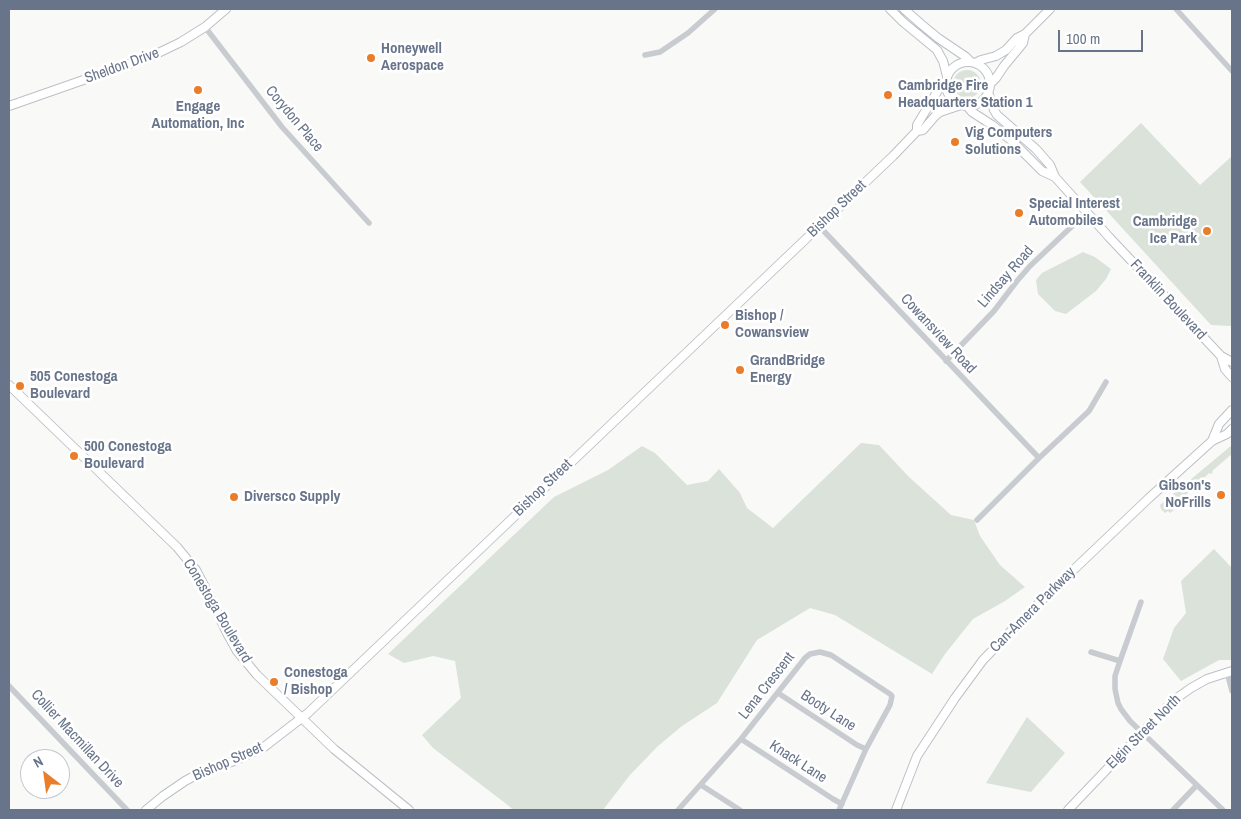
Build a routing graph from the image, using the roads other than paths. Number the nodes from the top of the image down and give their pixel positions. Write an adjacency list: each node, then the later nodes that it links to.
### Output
1 (226, 9): 7 (main road, Sheldon Drive)
2 (715, 9): 9 (street)
3 (890, 9): 12 (main road)
4 (904, 9): 10 (main road)
5 (1050, 9): 8 (main road)
6 (1176, 9): 11 (street)
7 (205, 27): 15 (main road, Sheldon Drive); 19 (street, Corydon Place)
8 (1025, 34): 10 (main road); 13 (main road)
9 (645, 55)
10 (973, 63): 12 (main road); 13 (main road)
11 (1232, 71)
12 (946, 79): 14 (main road); 16 (main road, Bishop Street)
13 (989, 88): 14 (main road); 17 (main road, Franklin Boulevard)
14 (964, 105): 16 (main road, Bishop Street); 17 (main road, Franklin Boulevard)
15 (9, 106)
16 (917, 131): 20 (main road, Bishop Street)
17 (1055, 177): 18 (main road, Franklin Boulevard)
18 (1087, 212): 21 (main road, Franklin Boulevard); 22 (street, Lindsay Road)
19 (369, 223)
20 (819, 226): 22 (street, Cowansview Road); 39 (main road, Bishop Street)
21 (1221, 356): 23 (main road, Franklin Boulevard); 24 (main road, Franklin Boulevard)
22 (946, 361): 30 (street, Cowansview Road)
23 (1232, 362)
24 (1232, 377)
25 (1106, 382): 30 (street)
26 (9, 385): 39 (main road, Conestoga Boulevard)
27 (1232, 410): 29 (main road, Can-Amera Parkway)
28 (1230, 432): 29 (main road, Can-Amera Parkway)
29 (1212, 441): 52 (main road, Can-Amera Parkway)
30 (1039, 458): 31 (street)
31 (977, 520)
32 (1141, 602): 34 (street)
33 (1091, 652): 34 (street)
34 (1120, 662): 40 (street)
35 (1230, 671): 37 (street); 40 (main road, Elgin Street North)
36 (9, 686): 46 (street, Collier Macmillan Drive)
37 (1232, 691)
38 (778, 693): 41 (street, Lena Crescent); 42 (street, Booty Lane); 42 (street, Lena Crescent)
39 (302, 718): 47 (main road, Bishop Street); 48 (main road, Conestoga Boulevard)
40 (1142, 733): 44 (street); 53 (main road, Elgin Street North)
41 (741, 740): 43 (street, Lena Crescent); 45 (street, Knack Lane)
42 (866, 749): 45 (street, Lena Crescent)
43 (701, 785): 49 (street, Lena Crescent); 50 (street)
44 (1197, 785): 54 (street); 55 (street)
45 (842, 804): 51 (street, Lena Crescent)
46 (127, 810)
47 (146, 810)
48 (409, 810)
49 (678, 810)
50 (740, 810)
51 (839, 810)
52 (896, 810)
53 (1068, 810)
54 (1173, 810)
55 (1223, 810)

